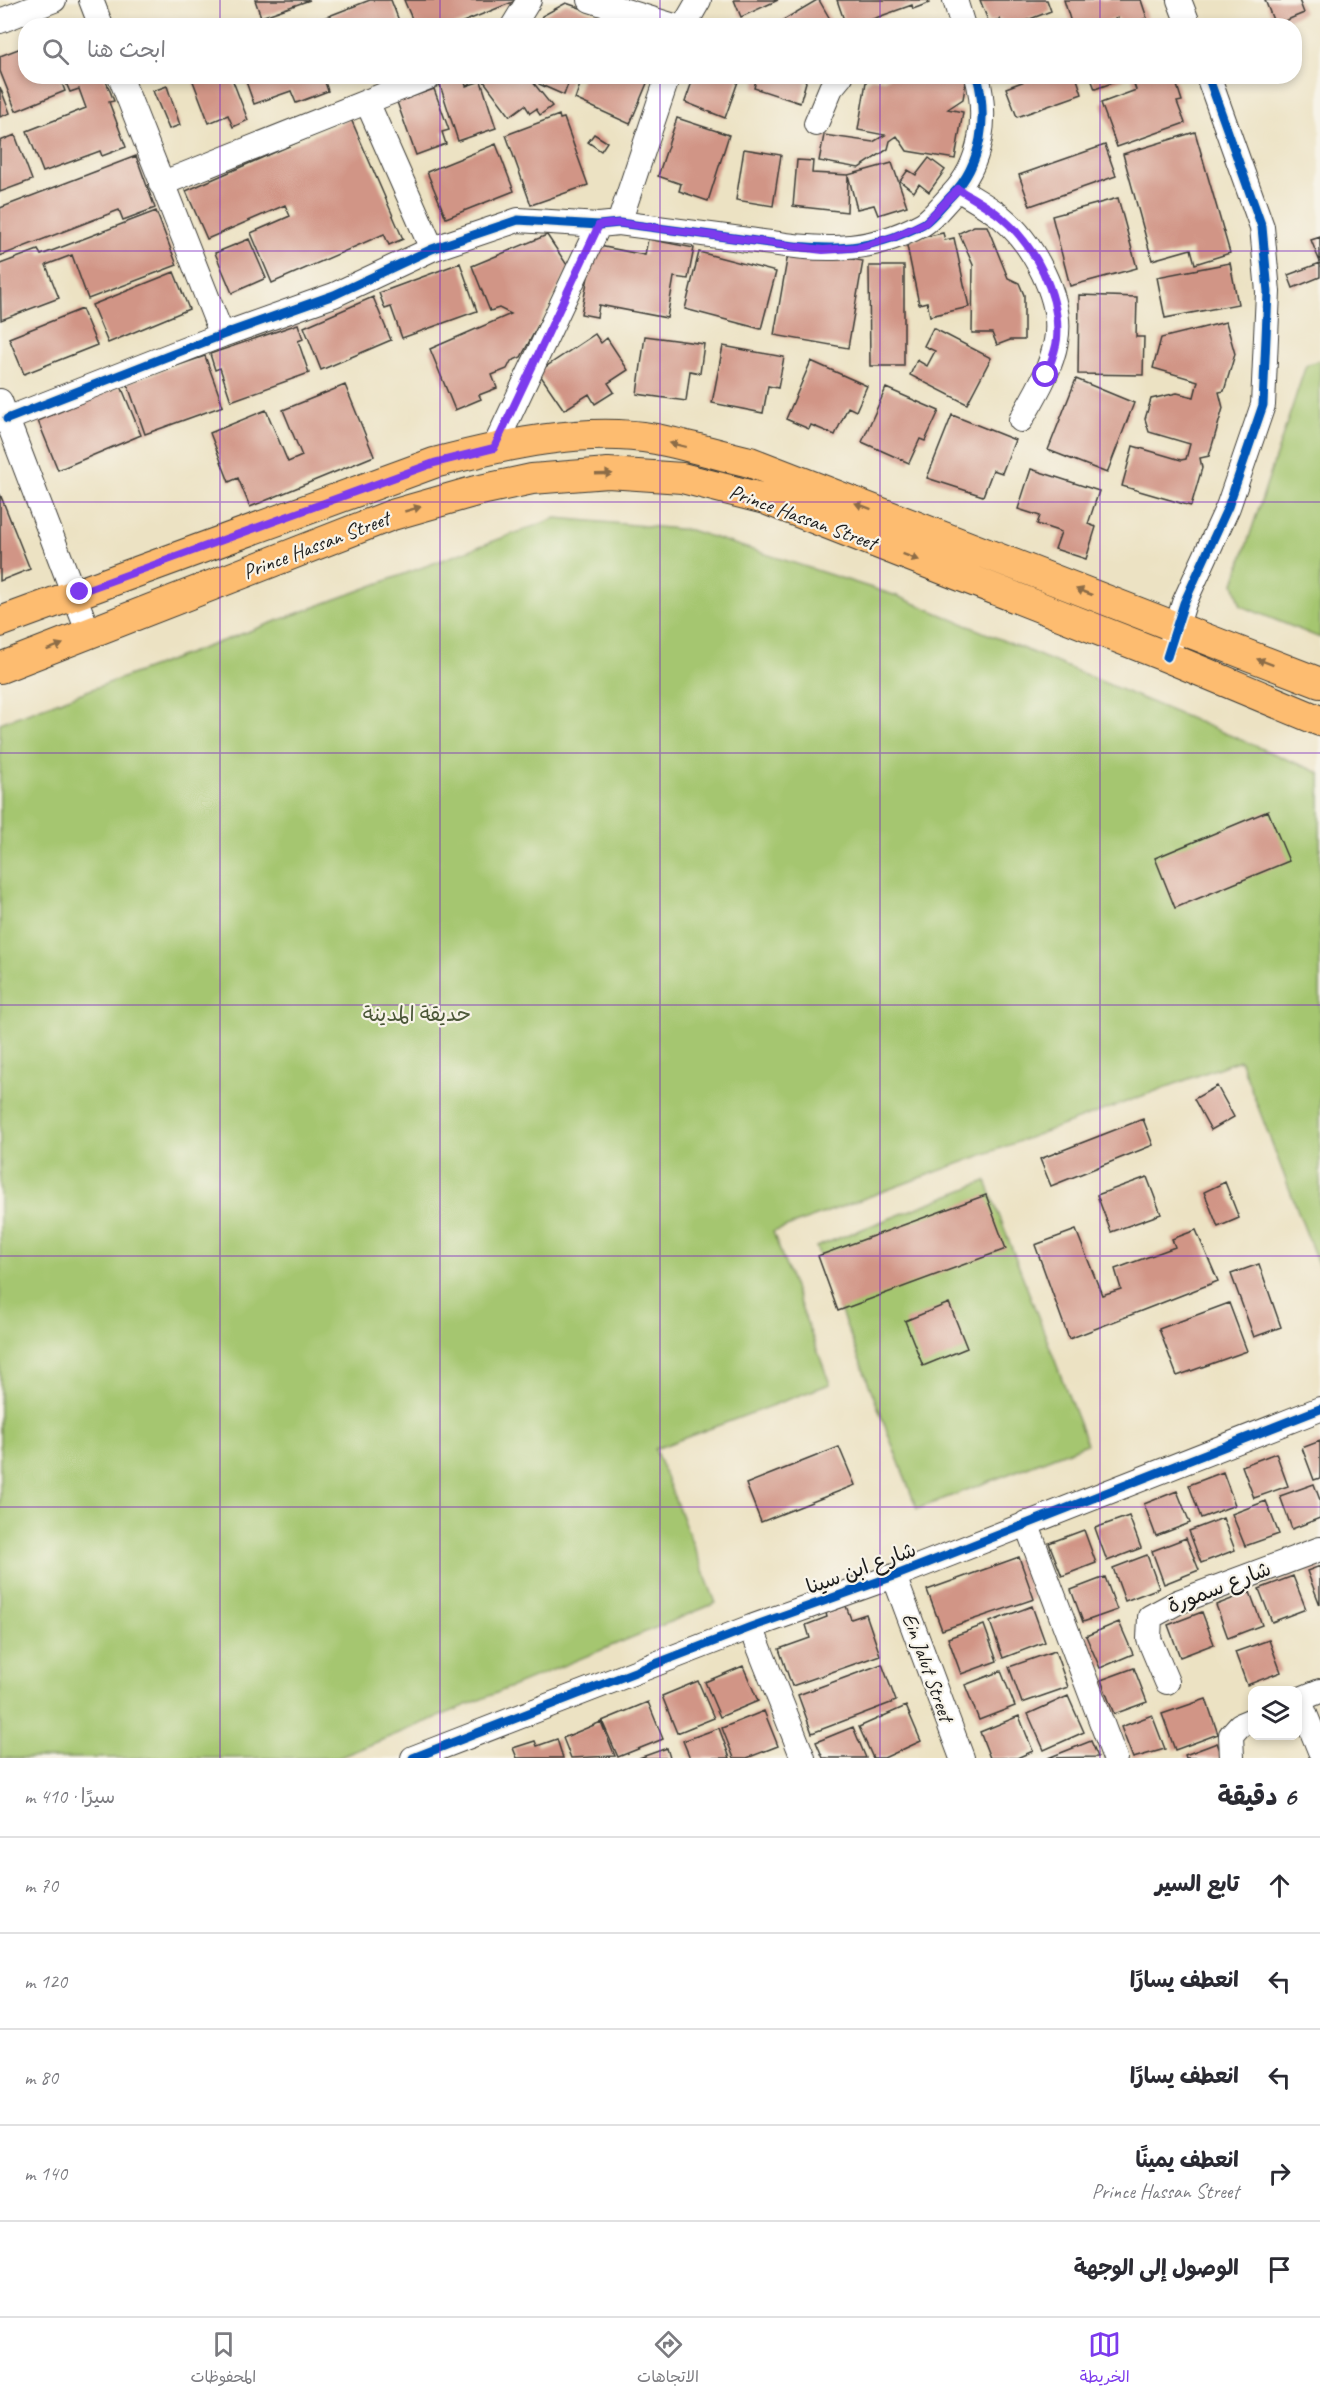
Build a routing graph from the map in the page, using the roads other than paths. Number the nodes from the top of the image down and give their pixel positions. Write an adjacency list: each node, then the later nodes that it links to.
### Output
1 (54, 0): 12 (street)
2 (91, 0): 7 (street)
3 (529, 0): 8 (street)
4 (590, 0): 9 (street)
5 (699, 0): 10 (street)
6 (1179, 0): 11 (street)
7 (98, 18)
8 (518, 18)
9 (649, 18)
10 (689, 18)
11 (1186, 18)
12 (0, 21)
13 (123, 84): 21 (street)
14 (413, 84): 19 (street)
15 (665, 84): 23 (street)
16 (834, 84): 20 (street)
17 (979, 84): 22 (street)
18 (1211, 84): 31 (street)
19 (368, 104): 21 (street); 24 (street)
20 (816, 124)
21 (161, 184): 25 (street)
22 (958, 189): 23 (street); 27 (street)
23 (609, 224): 24 (street); 28 (street)
24 (432, 249): 25 (street)
25 (222, 335): 26 (street)
26 (3, 410): 29 (street)
27 (1021, 420)
28 (494, 448): 29 (main road, Prince Hassan Street); 31 (main road, Prince Hassan Street, one-way to 28)
29 (75, 594): 30 (main road, Prince Hassan Street); 32 (street)
30 (0, 622)
31 (1175, 627): 33 (street); 35 (main road, Prince Hassan Street, one-way to 31)
32 (89, 634): 33 (main road, Prince Hassan Street, one-way to 33); 34 (main road, Prince Hassan Street, one-way to 32)
33 (1167, 657): 36 (main road, Prince Hassan Street)
34 (0, 668)
35 (1320, 683)
36 (1320, 721)
37 (1320, 1409): 38 (street, شارع ابن سينا)
38 (1026, 1523): 40 (street, شارع ابن سينا); 50 (street)
39 (1320, 1549): 42 (street, شارع سمورة)
40 (894, 1576): 41 (street, شارع ابن سينا); 49 (street, Ein Jalut Street)
41 (751, 1627): 47 (street, شارع ابن سينا); 48 (street)
42 (1167, 1682)
43 (1306, 1697): 46 (street)
44 (1248, 1722): 45 (street)
45 (1232, 1746)
46 (1320, 1751)
47 (413, 1758)
48 (803, 1758)
49 (962, 1758)
50 (1115, 1758)

